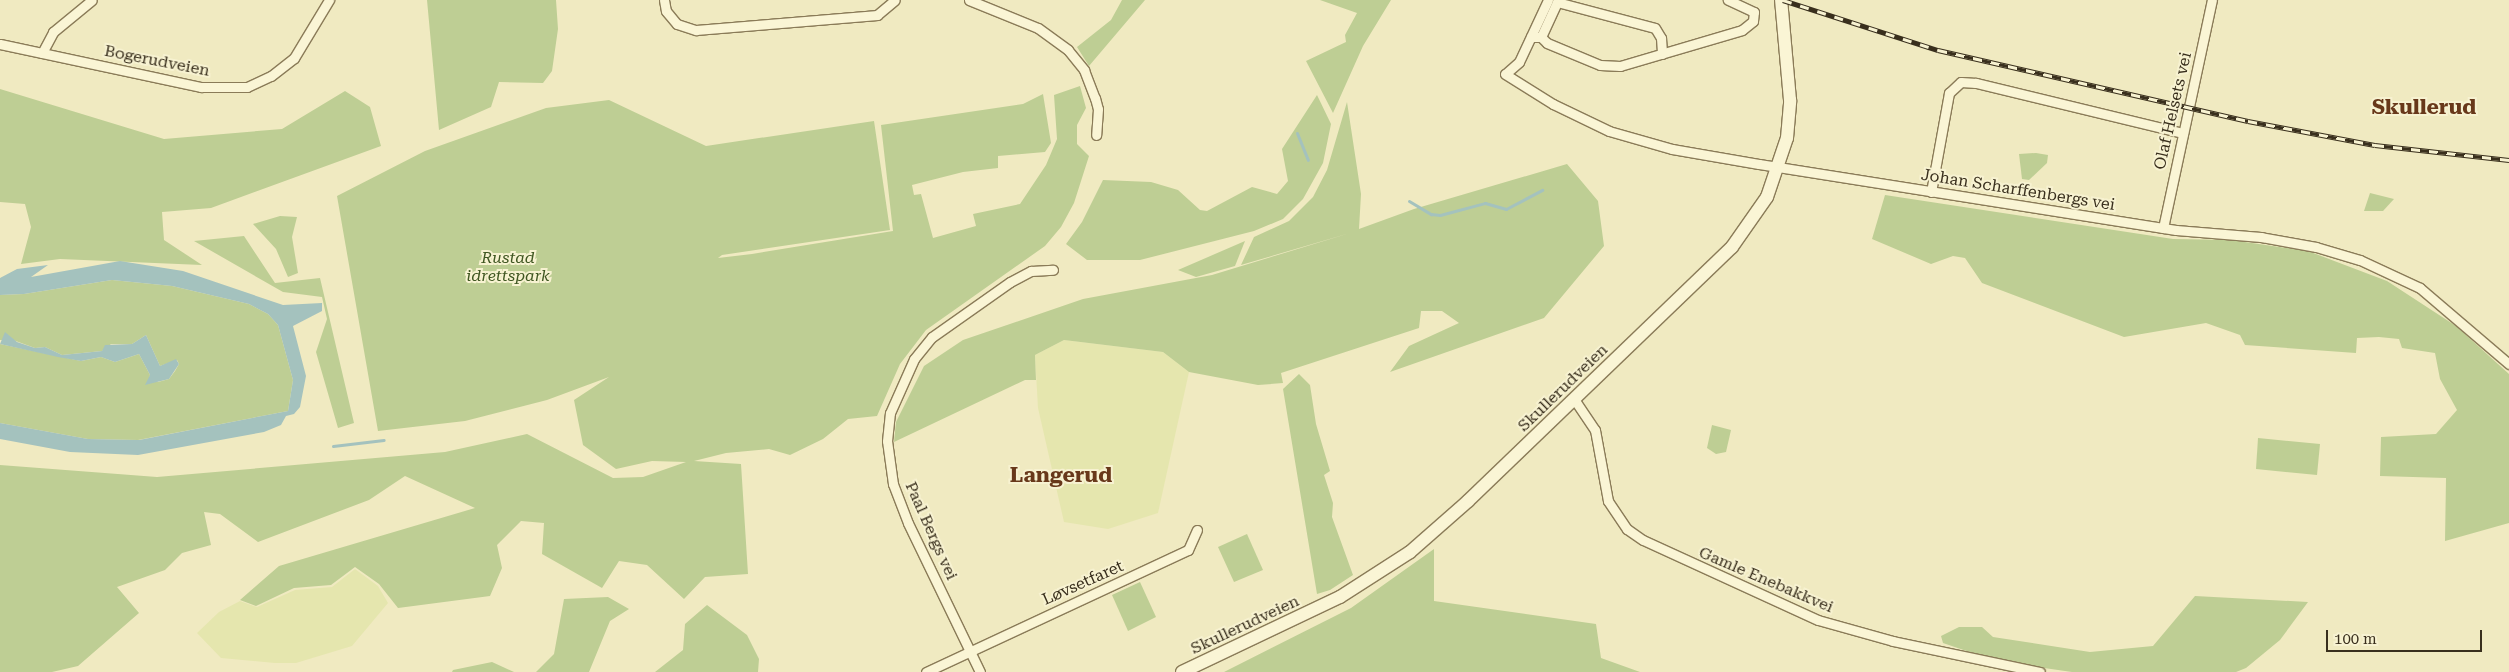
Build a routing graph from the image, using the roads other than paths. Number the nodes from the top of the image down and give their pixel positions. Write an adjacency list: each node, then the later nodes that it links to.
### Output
1 (92, 0): 13 (street)
2 (329, 0): 13 (street, Bogerudveien)
3 (664, 0): 4 (street)
4 (895, 0)
5 (969, 0): 16 (street)
6 (1728, 0): 14 (street)
7 (2212, 0): 15 (street, Olaf Helsets vei)
8 (1554, 1): 10 (street); 11 (street); 14 (street)
9 (1781, 2): 17 (main road, Skullerudveien)
10 (1531, 37): 11 (street); 17 (street, Johan Scharffenbergs vei)
11 (1541, 37): 14 (street)
12 (0, 44): 13 (street, Bogerudveien)
13 (42, 53)
14 (1662, 54)
15 (2183, 133): 18 (street); 19 (street, Olaf Helsets vei)
16 (1096, 135)
17 (1780, 167): 18 (street, Johan Scharffenbergs vei); 22 (main road, Skullerudveien)
18 (1931, 192): 19 (street, Johan Scharffenbergs vei)
19 (2163, 228): 21 (street, Johan Scharffenbergs vei)
20 (1053, 270): 24 (street, Paal Bergs vei)
21 (2509, 364)
22 (1574, 399): 27 (main road, Skullerudveien); 28 (street, Gamle Enebakkvei)
23 (1197, 530): 24 (street, Løvsetfaret)
24 (969, 652): 25 (street, Løvsetfaret); 26 (street, Paal Bergs vei)
25 (926, 672)
26 (980, 672)
27 (1182, 672)
28 (2040, 672)

